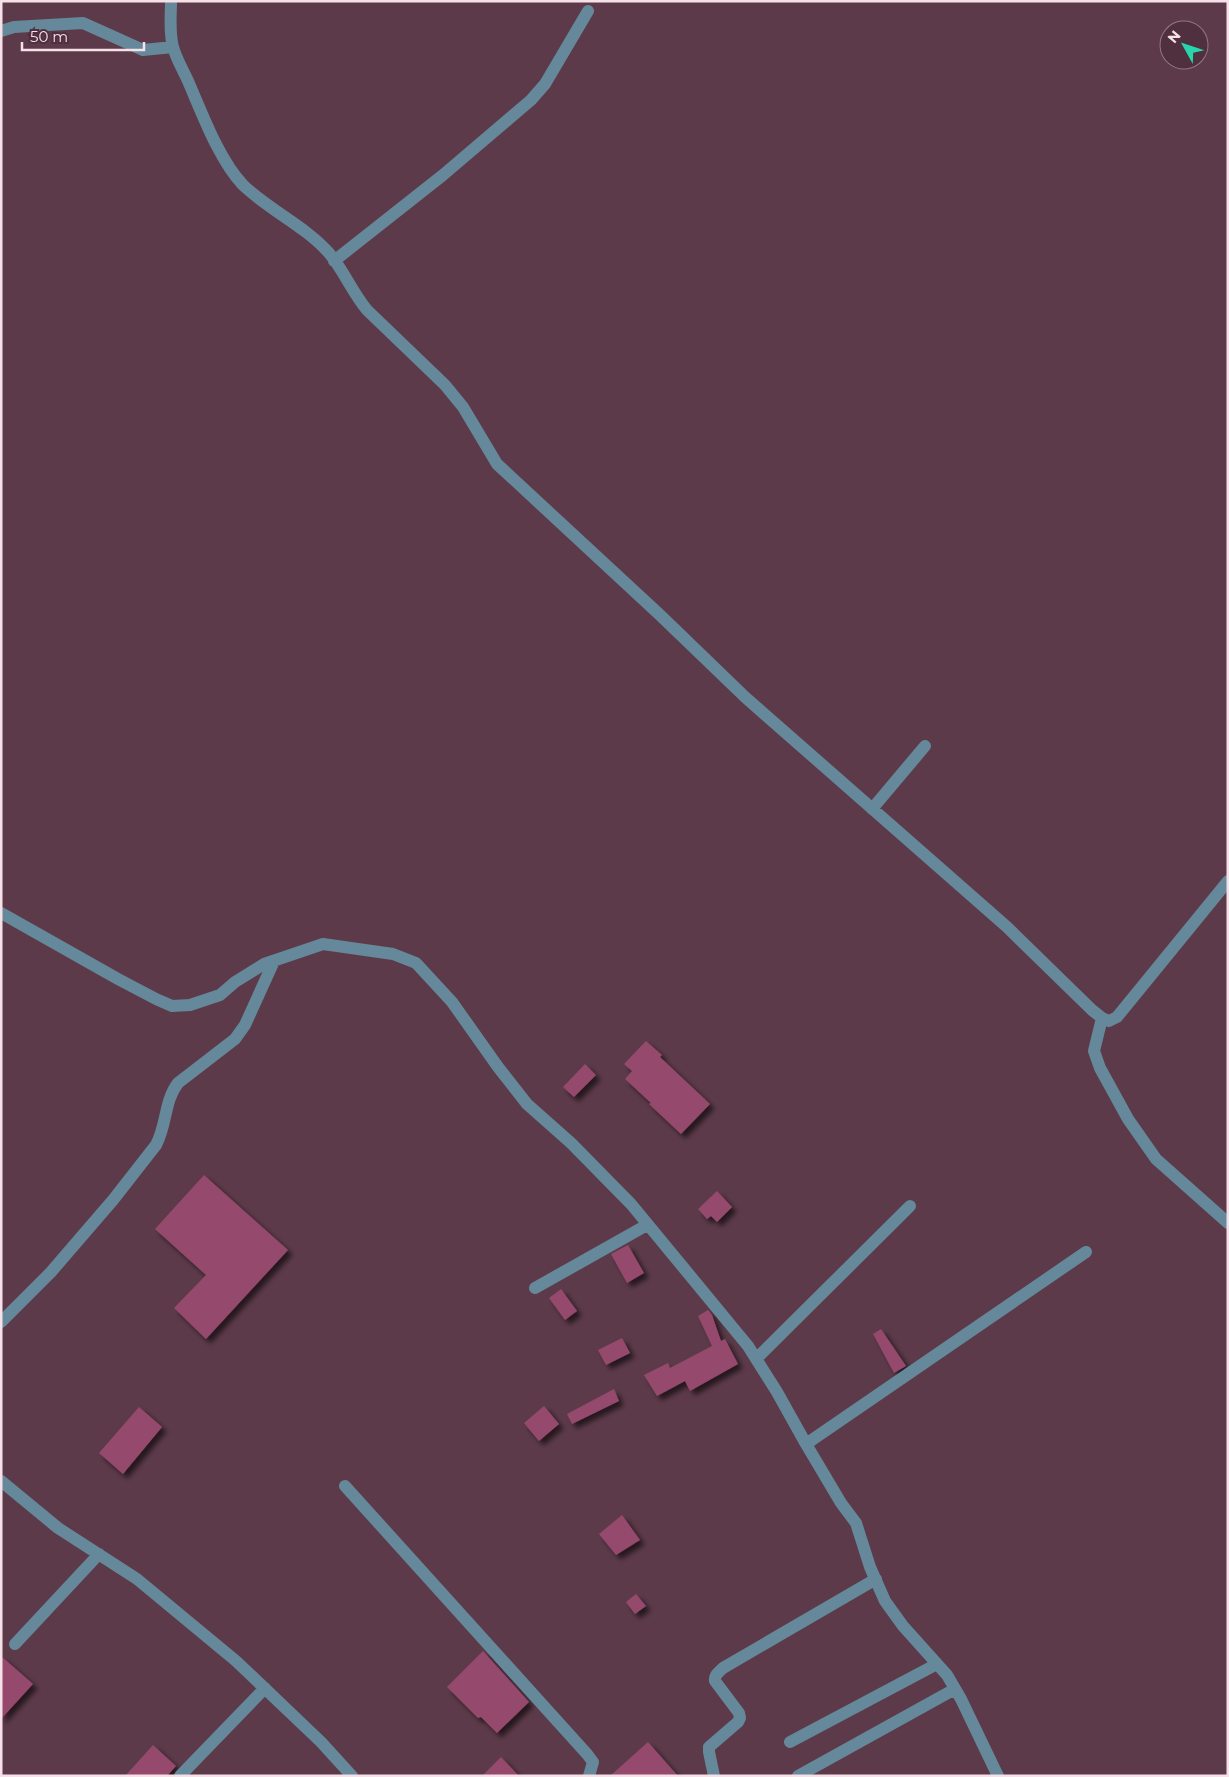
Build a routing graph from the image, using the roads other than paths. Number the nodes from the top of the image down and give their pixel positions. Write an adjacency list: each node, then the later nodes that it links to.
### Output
1 (171, 1): 4 (street)
2 (588, 12): 5 (street)
3 (1, 31): 4 (street)
4 (173, 47): 5 (street)
5 (334, 260): 7 (street)
6 (925, 746): 7 (street)
7 (872, 809): 11 (street)
8 (1228, 881): 11 (street)
9 (1, 912): 10 (street)
10 (274, 961): 14 (street); 17 (street)
11 (1102, 1018): 13 (street)
12 (910, 1206): 18 (street)
13 (1228, 1223)
14 (647, 1225): 16 (street); 18 (street)
15 (1086, 1252): 19 (street)
16 (535, 1288)
17 (1, 1322)
18 (756, 1359): 19 (street)
19 (806, 1444): 23 (street)
20 (1, 1481): 22 (street)
21 (345, 1486): 31 (street)
22 (99, 1554): 24 (street); 26 (street)
23 (876, 1579): 25 (street); 32 (street)
24 (15, 1644)
25 (937, 1664): 27 (street); 28 (street)
26 (265, 1688): 29 (street); 30 (street)
27 (955, 1689): 33 (street); 34 (street)
28 (790, 1742)
29 (180, 1776)
30 (352, 1776)
31 (589, 1776)
32 (714, 1776)
33 (798, 1776)
34 (998, 1776)

